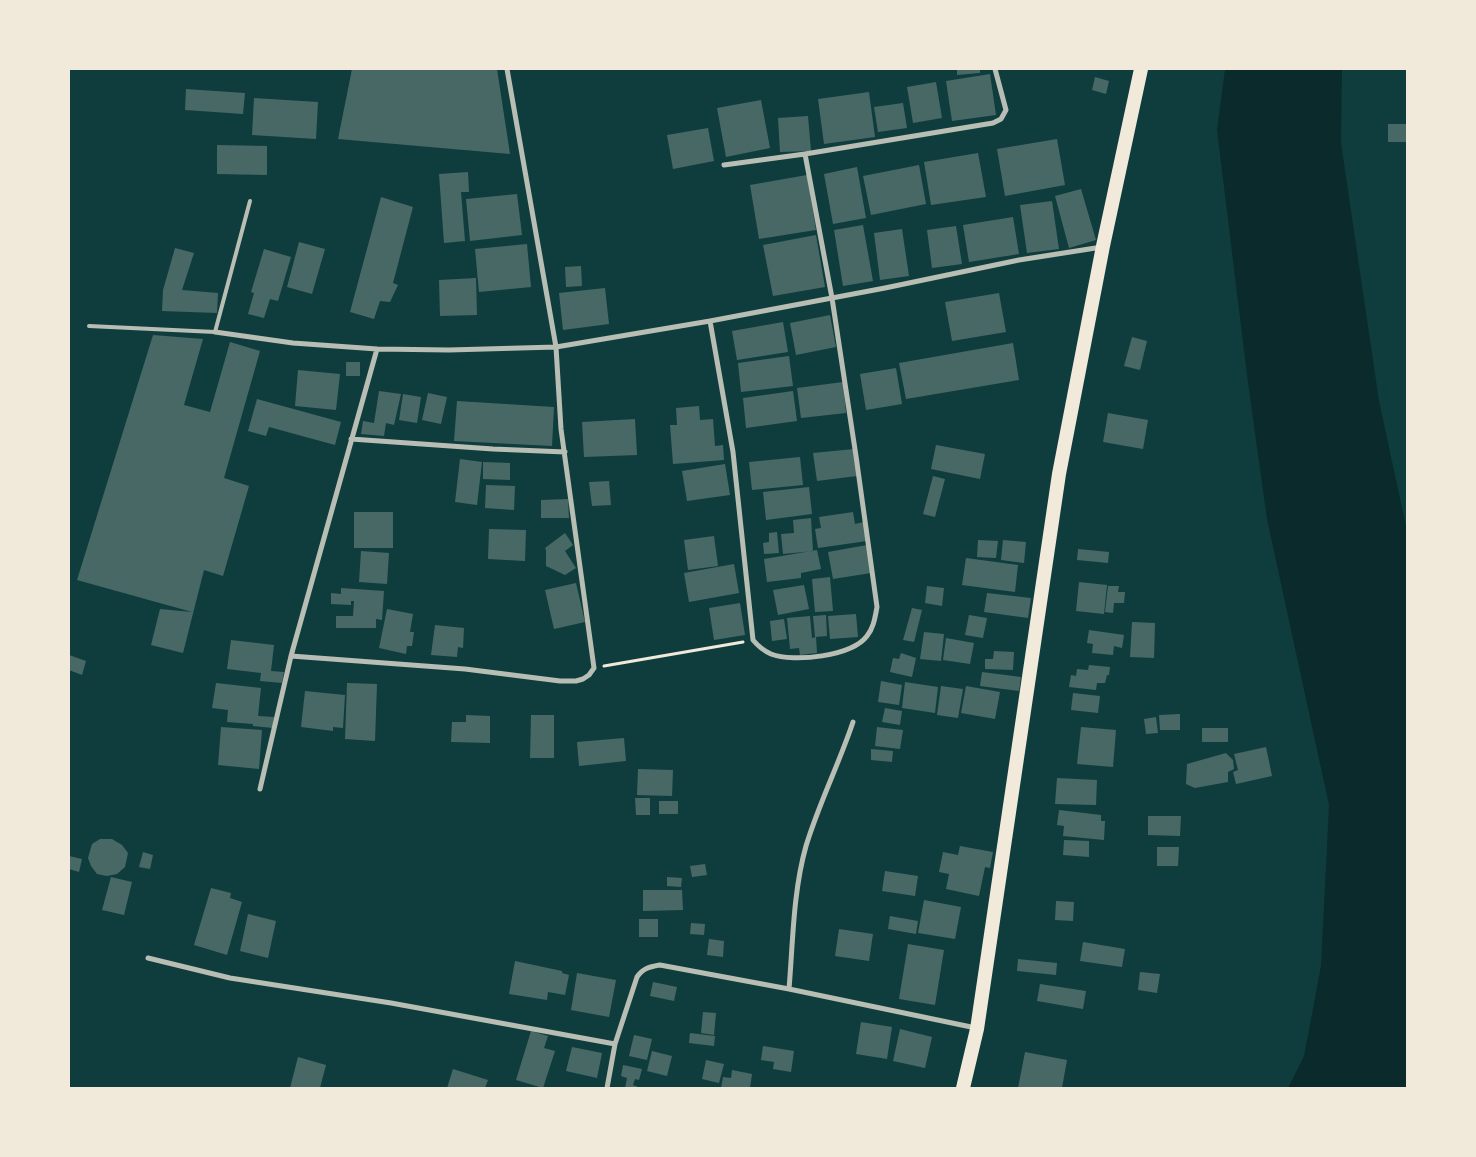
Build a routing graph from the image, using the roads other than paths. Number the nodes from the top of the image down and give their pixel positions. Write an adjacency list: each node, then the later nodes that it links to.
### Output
1 (507, 69): 12 (street)
2 (995, 69): 4 (street)
3 (1141, 69): 7 (highway)
4 (805, 154): 5 (street); 8 (street)
5 (724, 165)
6 (250, 200): 11 (lane)
7 (1103, 246): 8 (street); 21 (highway)
8 (832, 298): 9 (street); 9 (street)
9 (710, 321): 12 (street)
10 (89, 326): 11 (lane)
11 (215, 332): 13 (street)
12 (556, 347): 13 (street); 15 (street)
13 (377, 350): 14 (street)
14 (352, 439): 15 (street); 16 (street)
15 (565, 452): 16 (street)
16 (291, 656): 18 (street)
17 (853, 722): 20 (street)
18 (260, 789)
19 (148, 958): 22 (street)
20 (790, 989): 21 (street); 22 (street)
21 (977, 1029): 24 (highway)
22 (615, 1044): 23 (street)
23 (607, 1088)
24 (964, 1088)

